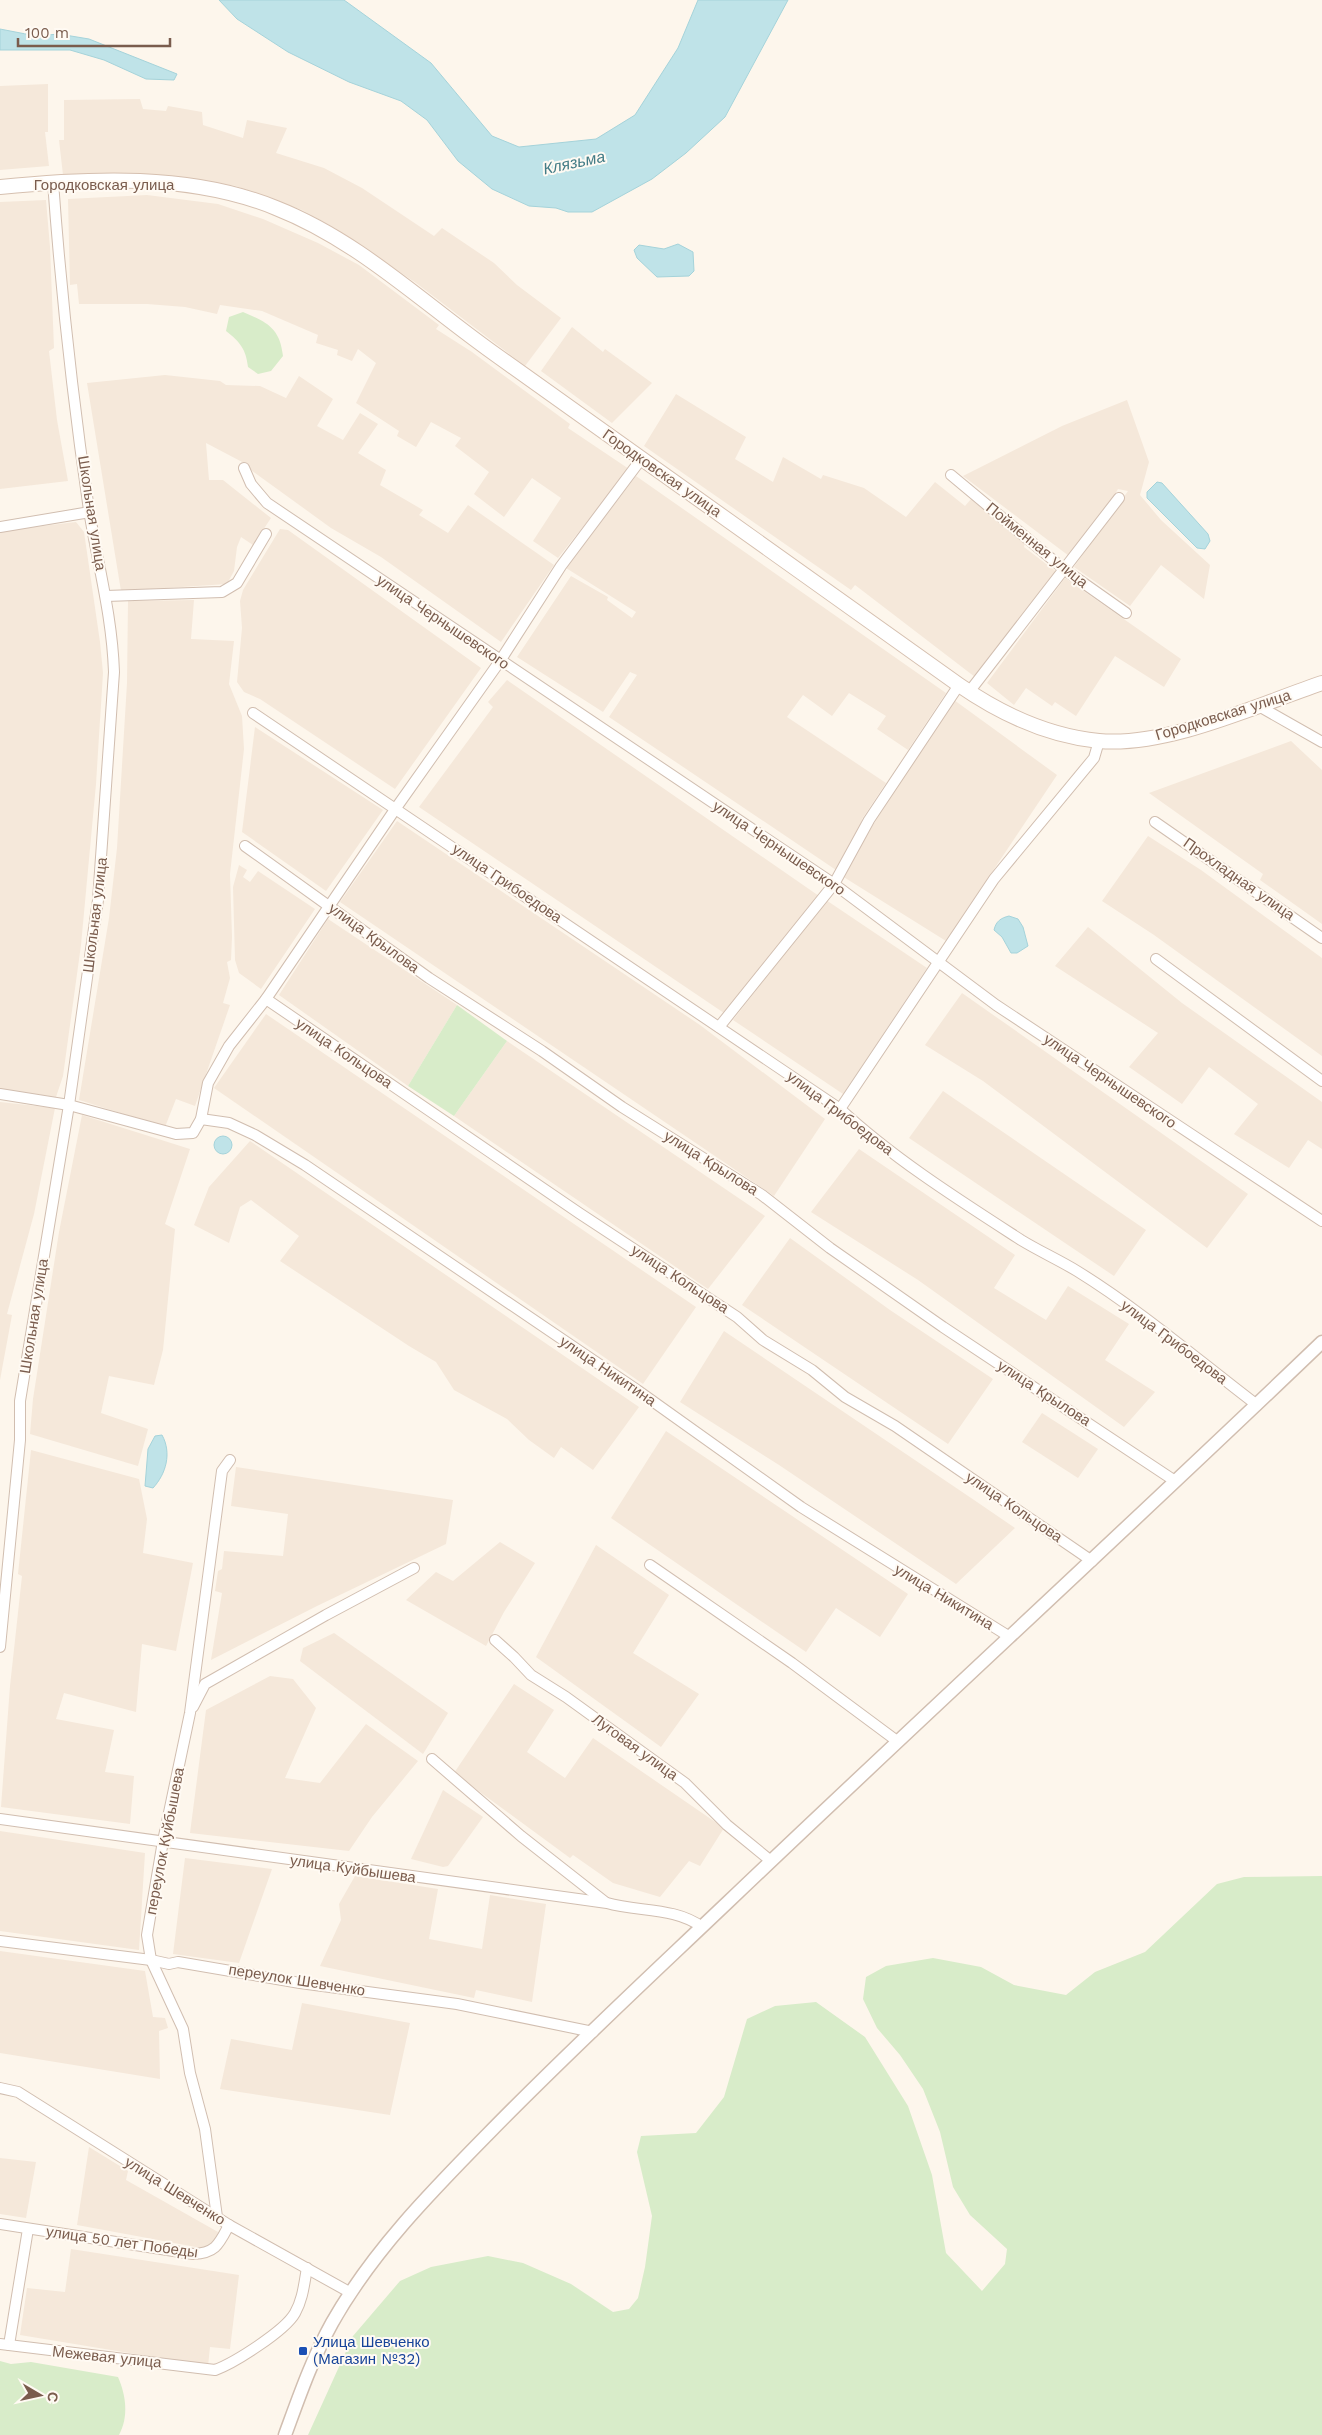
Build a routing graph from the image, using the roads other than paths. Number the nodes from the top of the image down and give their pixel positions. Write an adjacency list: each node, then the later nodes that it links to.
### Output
1 (53, 182): 2 (main road, Городковская улица); 3 (main road, Городковская улица); 7 (street, Школьная улица)
2 (0, 187)
3 (642, 458): 13 (street); 15 (main road, Городковская улица)
4 (244, 468): 13 (street, улица Чернышевского)
5 (951, 475): 10 (street, Пойменная улица)
6 (1119, 498): 10 (street)
7 (90, 512): 8 (street); 11 (street, Школьная улица)
8 (0, 527)
9 (266, 534): 11 (street)
10 (1065, 570): 12 (street, Пойменная улица); 15 (street)
11 (106, 596): 32 (street, Школьная улица)
12 (1126, 612)
13 (500, 661): 20 (street); 23 (street, улица Чернышевского)
14 (1322, 683): 16 (main road, Городковская улица)
15 (964, 689): 18 (main road, Городковская улица); 23 (street)
16 (1257, 705): 18 (main road, Городковская улица); 19 (street)
17 (253, 713): 20 (street, улица Грибоедова)
18 (1099, 741): 27 (street)
19 (1322, 742)
20 (396, 808): 24 (street); 29 (street, улица Грибоедова)
21 (1155, 822): 25 (street, Прохладная улица)
22 (245, 846): 24 (street, улица Крылова)
23 (834, 884): 27 (street, улица Чернышевского); 29 (street)
24 (330, 905): 28 (street); 39 (street, улица Крылова)
25 (1322, 938)
26 (1156, 959): 30 (street)
27 (940, 964): 33 (street); 35 (street, улица Чернышевского)
28 (266, 999): 34 (street); 40 (street, улица Кольцова)
29 (719, 1027): 33 (street, улица Грибоедова)
30 (1322, 1081)
31 (0, 1094): 32 (street)
32 (69, 1105): 34 (street); 45 (street, Школьная улица)
33 (840, 1109): 37 (street, улица Грибоедова)
34 (201, 1119): 43 (street, улица Никитина)
35 (1322, 1222)
36 (1322, 1342): 37 (street)
37 (1256, 1405): 39 (street)
38 (230, 1460): 46 (street, переулок Куйбышева)
39 (1176, 1481): 40 (street)
40 (1092, 1561): 43 (street)
41 (650, 1565): 47 (street)
42 (414, 1568): 46 (street)
43 (1010, 1637): 47 (street)
44 (495, 1640): 51 (street, Луговая улица)
45 (0, 1647)
46 (190, 1713): 50 (street, переулок Куйбышева)
47 (897, 1741): 51 (street)
48 (432, 1759): 52 (street)
49 (0, 1819): 50 (street, улица Куйбышева)
50 (163, 1841): 52 (street, улица Куйбышева); 55 (street, переулок Куйбышева)
51 (771, 1861): 53 (street)
52 (606, 1904): 53 (street, улица Куйбышева)
53 (702, 1927): 56 (street)
54 (0, 1941): 55 (street, переулок Шевченко)
55 (151, 1960): 56 (street, переулок Шевченко); 58 (street, переулок Куйбышева)
56 (593, 2032): 63 (street)
57 (0, 2088): 58 (street, улица Шевченко)
58 (216, 2217): 60 (street, улица Шевченко)
59 (0, 2224): 61 (street, улица 50 лет Победы)
60 (229, 2225): 61 (street, улица 50 лет Победы); 62 (street, улица Шевченко)
61 (28, 2229): 64 (street)
62 (307, 2268): 63 (street, улица Шевченко); 64 (street, Межевая улица)
63 (351, 2293): 65 (street)
64 (5, 2344)
65 (285, 2435)

